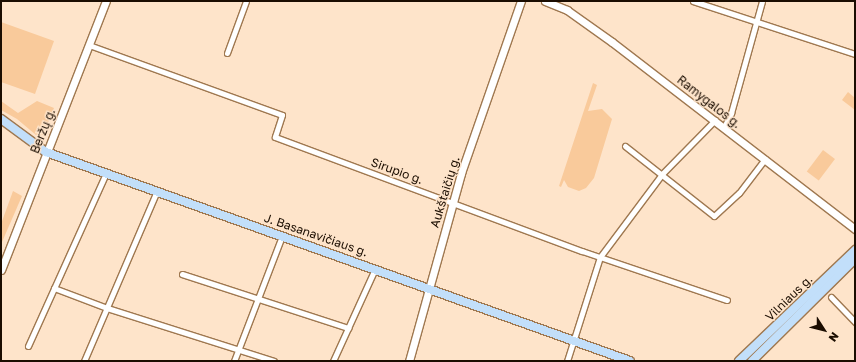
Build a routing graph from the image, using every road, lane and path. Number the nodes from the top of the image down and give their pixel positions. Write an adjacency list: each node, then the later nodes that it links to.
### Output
1 (106, 1): 8 (main road, Beržų g.)
2 (246, 1): 9 (street)
3 (521, 1): 20 (main road, Aukštaičių g.)
4 (545, 1): 12 (main road, Ramygalos g.)
5 (693, 1): 7 (street)
6 (762, 1): 7 (street)
7 (756, 22): 10 (street); 13 (street)
8 (89, 45): 15 (main road, Beržų g.); 20 (street, Sirupio g.)
9 (227, 53)
10 (855, 54)
11 (1, 119): 15 (highway, J. Basanavičiaus g.)
12 (715, 120): 13 (main road, Ramygalos g.); 18 (street)
13 (724, 127): 16 (main road, Ramygalos g.)
14 (625, 146): 18 (street)
15 (46, 152): 17 (highway, J. Basanavičiaus g.); 27 (main road, Beržų g.)
16 (765, 159): 18 (street); 21 (main road, Ramygalos g.)
17 (106, 173): 19 (highway, J. Basanavičiaus g.); 30 (street)
18 (662, 174): 24 (street)
19 (156, 191): 22 (highway, J. Basanavičiaus g.); 34 (street)
20 (452, 202): 24 (street, Sirupio g.); 29 (main road, Aukštaičių g.)
21 (855, 229)
22 (282, 236): 26 (highway, J. Basanavičiaus g.); 32 (street)
23 (855, 250): 47 (highway, Vilniaus g.)
24 (600, 257): 33 (street, Sirupio g.); 37 (street)
25 (855, 259): 48 (highway, Vilniaus g.)
26 (375, 269): 29 (highway, J. Basanavičiaus g.); 36 (street)
27 (1, 270)
28 (182, 274): 32 (street)
29 (428, 287): 37 (highway, J. Basanavičiaus g.); 44 (main road, Aukštaičių g.)
30 (54, 288): 34 (street); 38 (street)
31 (831, 297): 35 (street)
32 (258, 299): 36 (street); 39 (street)
33 (727, 300)
34 (107, 308): 39 (street); 40 (street)
35 (855, 322)
36 (348, 328): 43 (street)
37 (574, 340): 45 (street); 46 (highway, J. Basanavičiaus g.)
38 (28, 346)
39 (239, 349): 41 (street); 42 (street)
40 (84, 361)
41 (234, 361)
42 (274, 361)
43 (334, 361)
44 (409, 361)
45 (567, 361)
46 (630, 361)
47 (739, 361)
48 (752, 361)

